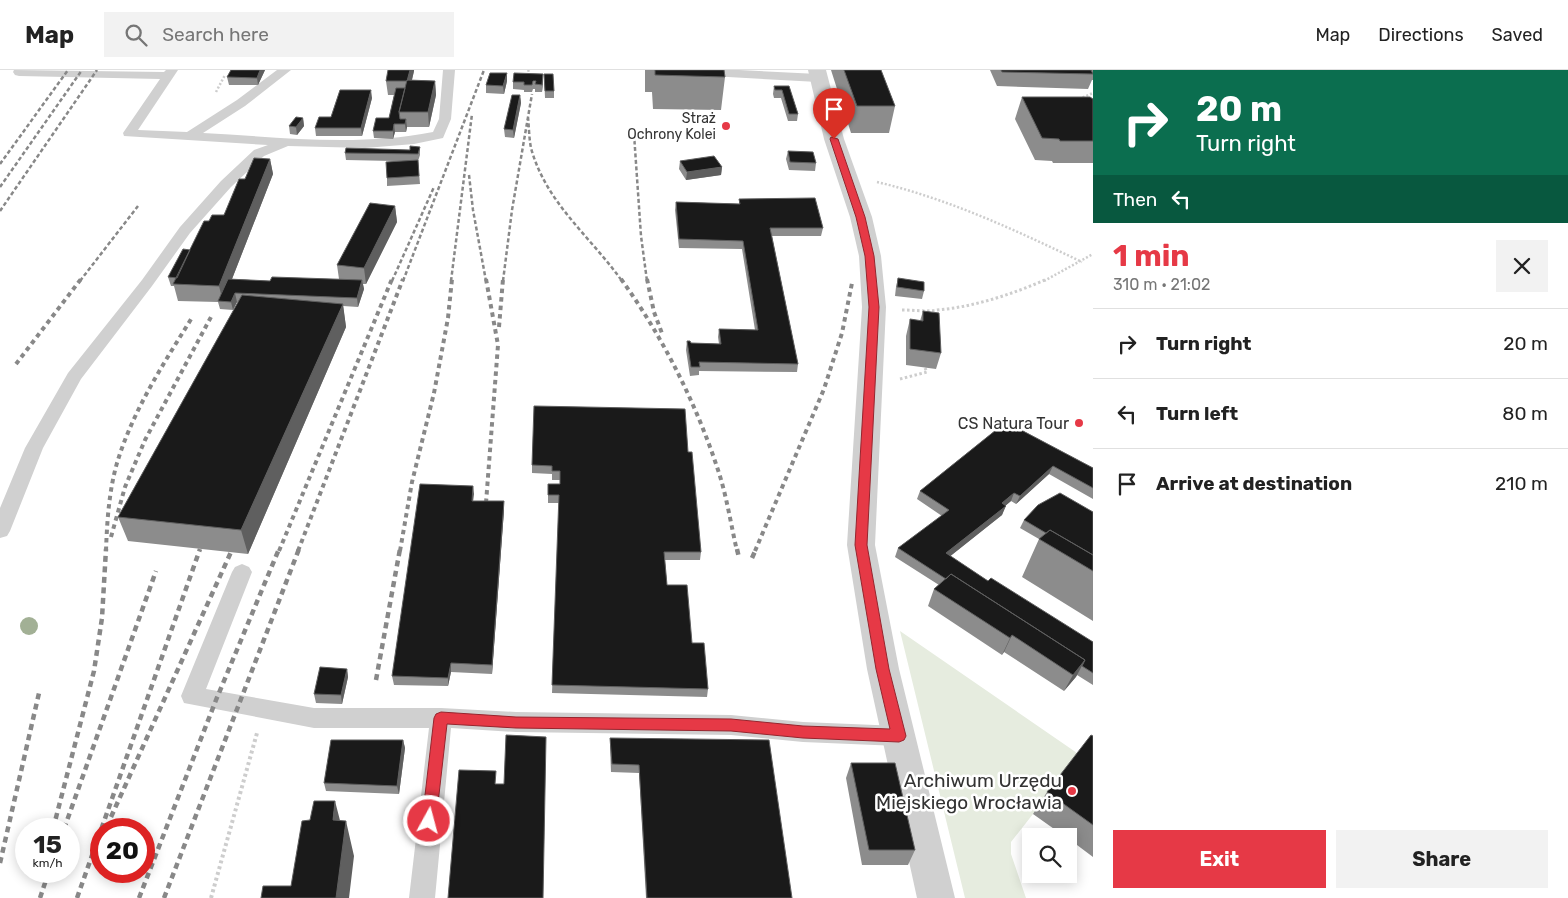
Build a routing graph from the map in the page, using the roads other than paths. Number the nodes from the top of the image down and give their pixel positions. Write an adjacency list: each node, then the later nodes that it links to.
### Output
1 (284, 70): 8 (lane)
2 (449, 70): 9 (lane)
3 (674, 70): 5 (lane)
4 (19, 72): 6 (lane)
5 (739, 72): 7 (lane)
6 (170, 73): 8 (lane)
7 (817, 74): 13 (street)
8 (189, 136): 9 (lane)
9 (286, 142): 10 (lane)
10 (0, 531)
11 (242, 572): 12 (lane)
12 (441, 718): 13 (lane); 14 (lane)
13 (899, 736): 15 (street)
14 (422, 898)
15 (936, 898)

